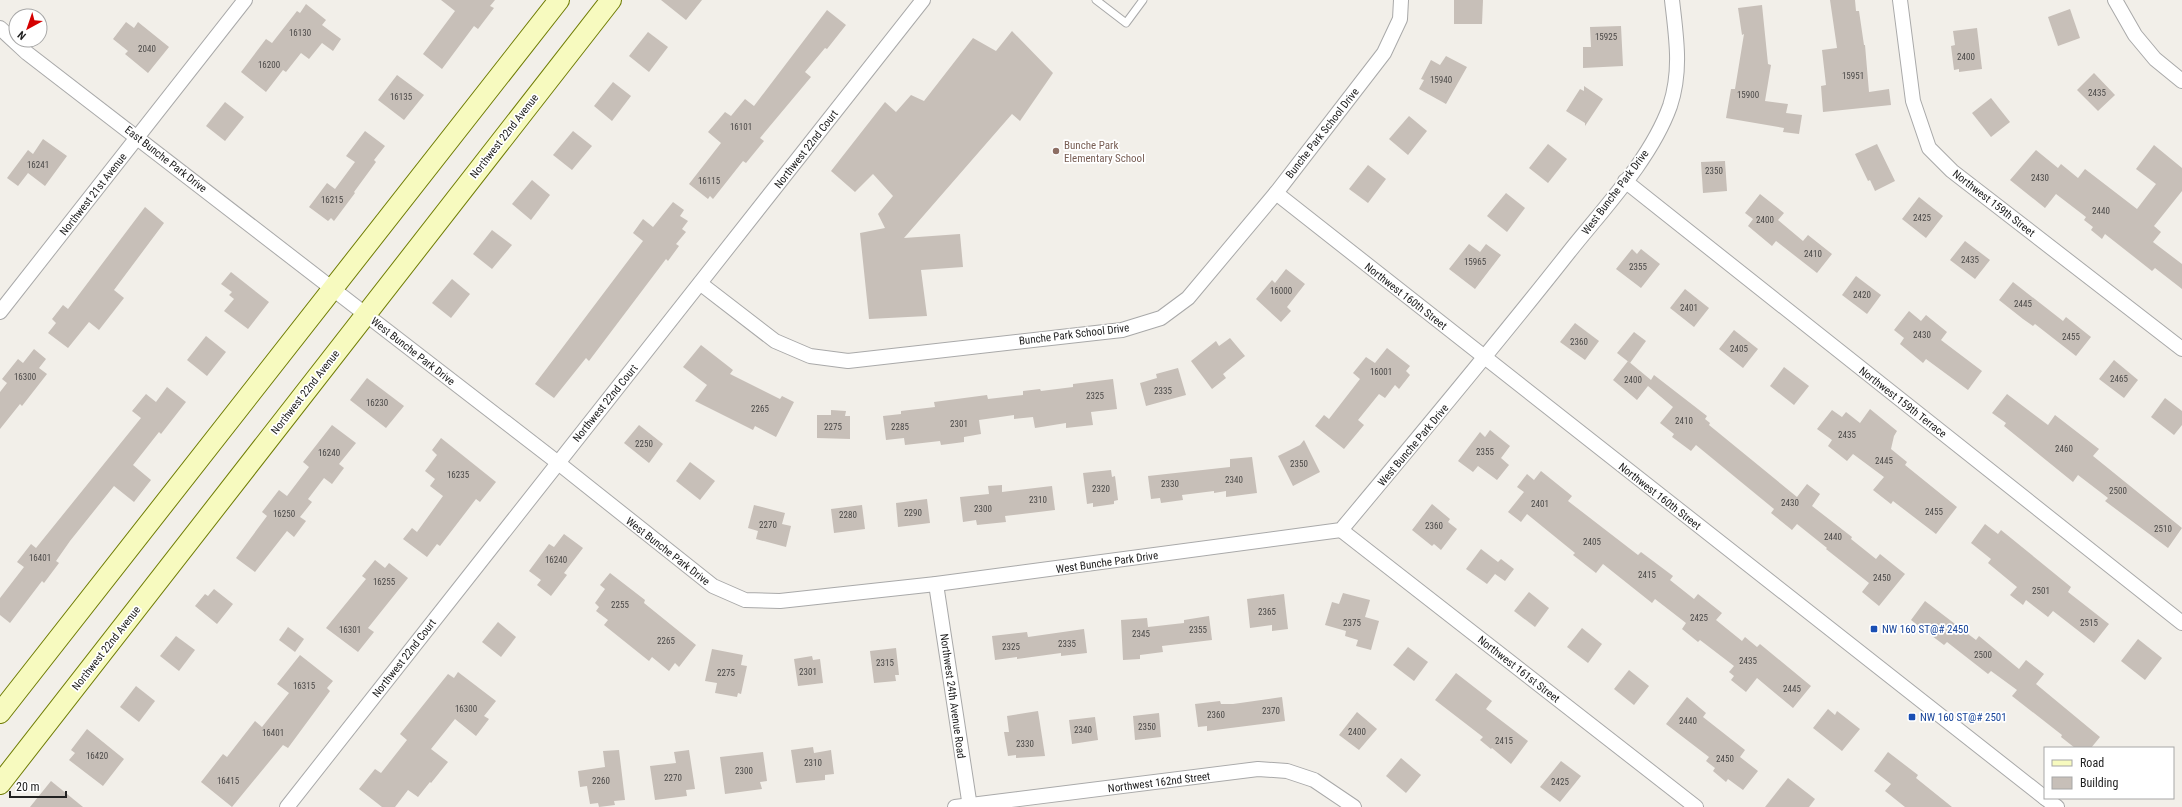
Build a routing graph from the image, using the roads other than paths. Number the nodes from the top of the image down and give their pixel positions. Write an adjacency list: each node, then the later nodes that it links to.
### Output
1 (245, 0): 13 (street, Northwest 21st Avenue)
2 (559, 0): 17 (main road)
3 (611, 0): 19 (main road, Northwest 22nd Avenue)
4 (923, 0): 16 (street, Northwest 22nd Court)
5 (1096, 0): 6 (lane)
6 (1143, 0)
7 (1401, 0): 15 (street, Bunche Park School Drive)
8 (1672, 0): 14 (street, West Bunche Park Drive)
9 (1900, 0): 20 (street, Northwest 159th Street)
10 (2115, 0): 12 (street)
11 (0, 28): 13 (street, East Bunche Park Drive)
12 (2182, 81)
13 (137, 137): 17 (street, East Bunche Park Drive); 18 (street, Northwest 21st Avenue)
14 (1625, 181): 21 (street, West Bunche Park Drive); 25 (street, Northwest 159th Terrace)
15 (1276, 193): 16 (street, Bunche Park School Drive); 21 (street, Northwest 160th Street)
16 (701, 284): 22 (street, Northwest 22nd Court)
17 (333, 288): 19 (street, West Bunche Park Drive); 26 (main road)
18 (0, 312)
19 (366, 314): 22 (street, West Bunche Park Drive); 27 (main road, Northwest 22nd Avenue)
20 (2182, 349)
21 (1485, 358): 23 (street, West Bunche Park Drive); 28 (street, Northwest 160th Street)
22 (557, 462): 24 (street, West Bunche Park Drive); 31 (street, Northwest 22nd Court)
23 (1342, 530): 24 (street, West Bunche Park Drive); 34 (street, Northwest 161st Street)
24 (936, 584): 30 (street, Northwest 24th Avenue Road)
25 (2182, 623)
26 (0, 713)
27 (0, 784)
28 (2044, 797)
29 (2046, 799): 35 (street, Northwest 160th Street)
30 (970, 806): 32 (street, Northwest 162nd Street); 33 (street, Northwest 162nd Street)
31 (288, 807)
32 (955, 807)
33 (1354, 807)
34 (1696, 807)
35 (2057, 807)

